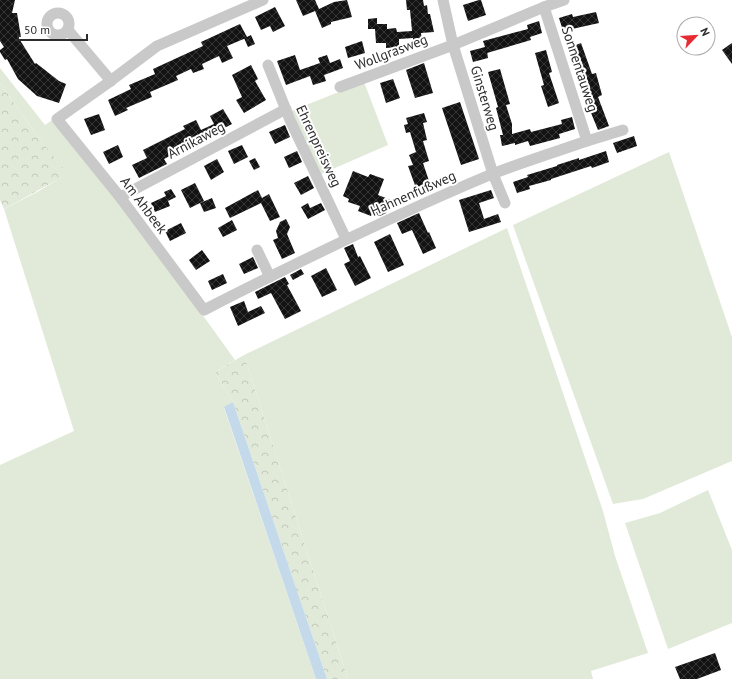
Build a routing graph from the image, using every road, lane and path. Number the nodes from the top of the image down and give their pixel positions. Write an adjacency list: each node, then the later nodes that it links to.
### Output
1 (263, 0): 8 (street)
2 (443, 0): 6 (street, Ginsterweg)
3 (564, 0): 4 (street)
4 (544, 7): 6 (street); 12 (street, Sonnentauweg)
5 (68, 30): 8 (street)
6 (452, 45): 9 (street, Wollgrasweg); 13 (street, Ginsterweg)
7 (268, 64): 10 (street, Ehrenpreisweg)
8 (111, 81): 14 (street, Am Ahbeek)
9 (340, 87)
10 (286, 109): 14 (street, Arnikaweg); 16 (street, Ehrenpreisweg)
11 (623, 130): 12 (street)
12 (587, 141): 13 (street)
13 (493, 174): 15 (street, Ginsterweg); 16 (street, Hahnenfußweg)
14 (120, 197): 19 (street, Am Ahbeek)
15 (505, 203)
16 (346, 239): 18 (street, Hahnenfußweg)
17 (257, 250): 18 (street)
18 (270, 277): 19 (street, Hahnenfußweg)
19 (204, 310)

